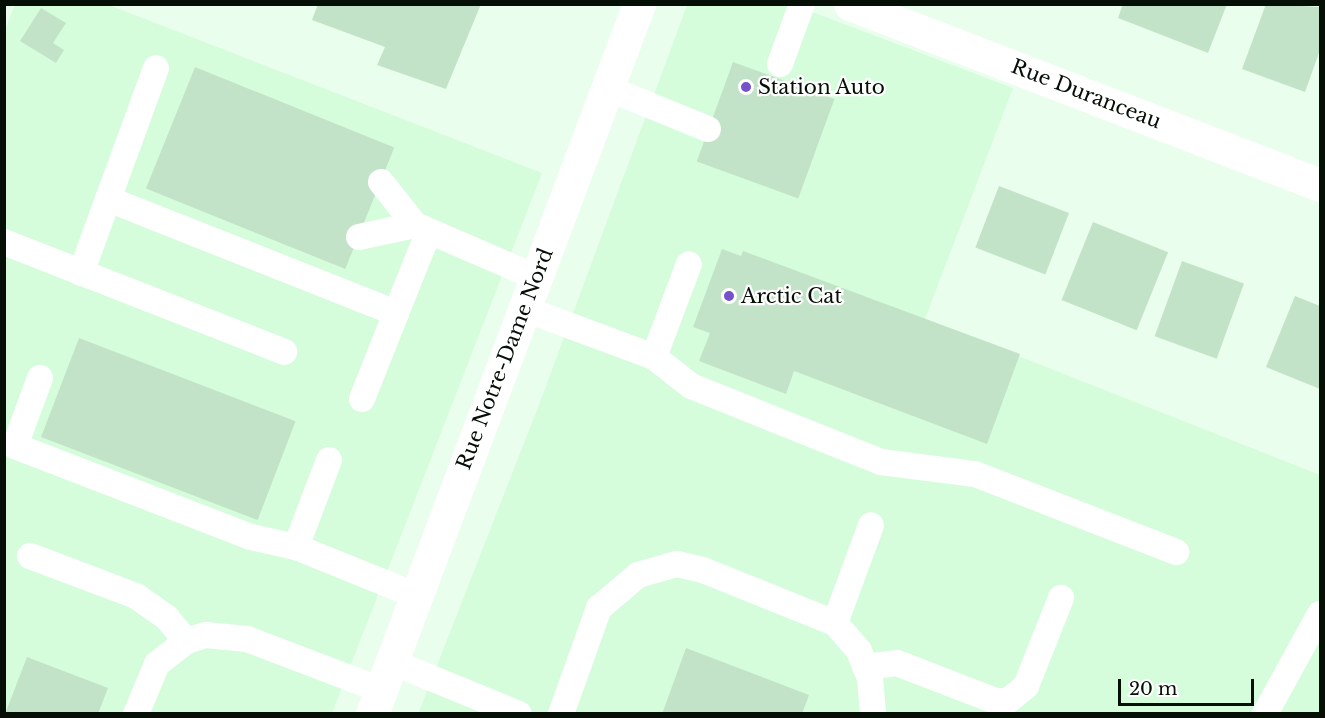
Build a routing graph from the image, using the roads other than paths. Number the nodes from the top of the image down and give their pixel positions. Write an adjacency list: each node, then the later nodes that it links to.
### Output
1 (639, 4): 6 (street, Rue Notre-Dame Nord)
2 (802, 4): 4 (lane)
3 (850, 4): 9 (street, Rue Duranceau)
4 (780, 64)
5 (156, 68): 10 (lane)
6 (607, 88): 7 (lane); 16 (street, Rue Notre-Dame Nord)
7 (708, 129)
8 (381, 182): 11 (lane)
9 (1320, 185)
10 (108, 199): 15 (lane); 18 (lane)
11 (422, 228): 12 (lane); 16 (lane); 18 (lane)
12 (359, 237)
13 (4, 242): 15 (lane)
14 (688, 264): 20 (lane)
15 (81, 273): 19 (lane)
16 (536, 276): 17 (street, Rue Notre-Dame Nord)
17 (525, 309): 20 (lane); 28 (street, Rue Notre-Dame Nord)
18 (396, 313): 22 (lane)
19 (284, 352)
20 (654, 357): 26 (lane)
21 (40, 378): 25 (lane)
22 (362, 399)
23 (329, 460): 25 (lane)
24 (871, 525): 31 (lane)
25 (296, 547): 28 (lane)
26 (1176, 552)
27 (30, 556): 32 (lane)
28 (417, 596): 34 (street, Rue Notre-Dame Nord)
29 (1061, 598): 33 (lane)
30 (1320, 614): 39 (lane)
31 (835, 623): 33 (lane); 37 (lane)
32 (186, 642): 34 (lane); 35 (lane)
33 (865, 667): 38 (lane)
34 (381, 688): 36 (lane)
35 (136, 714)
36 (519, 714)
37 (561, 714)
38 (873, 714)
39 (1265, 714)

